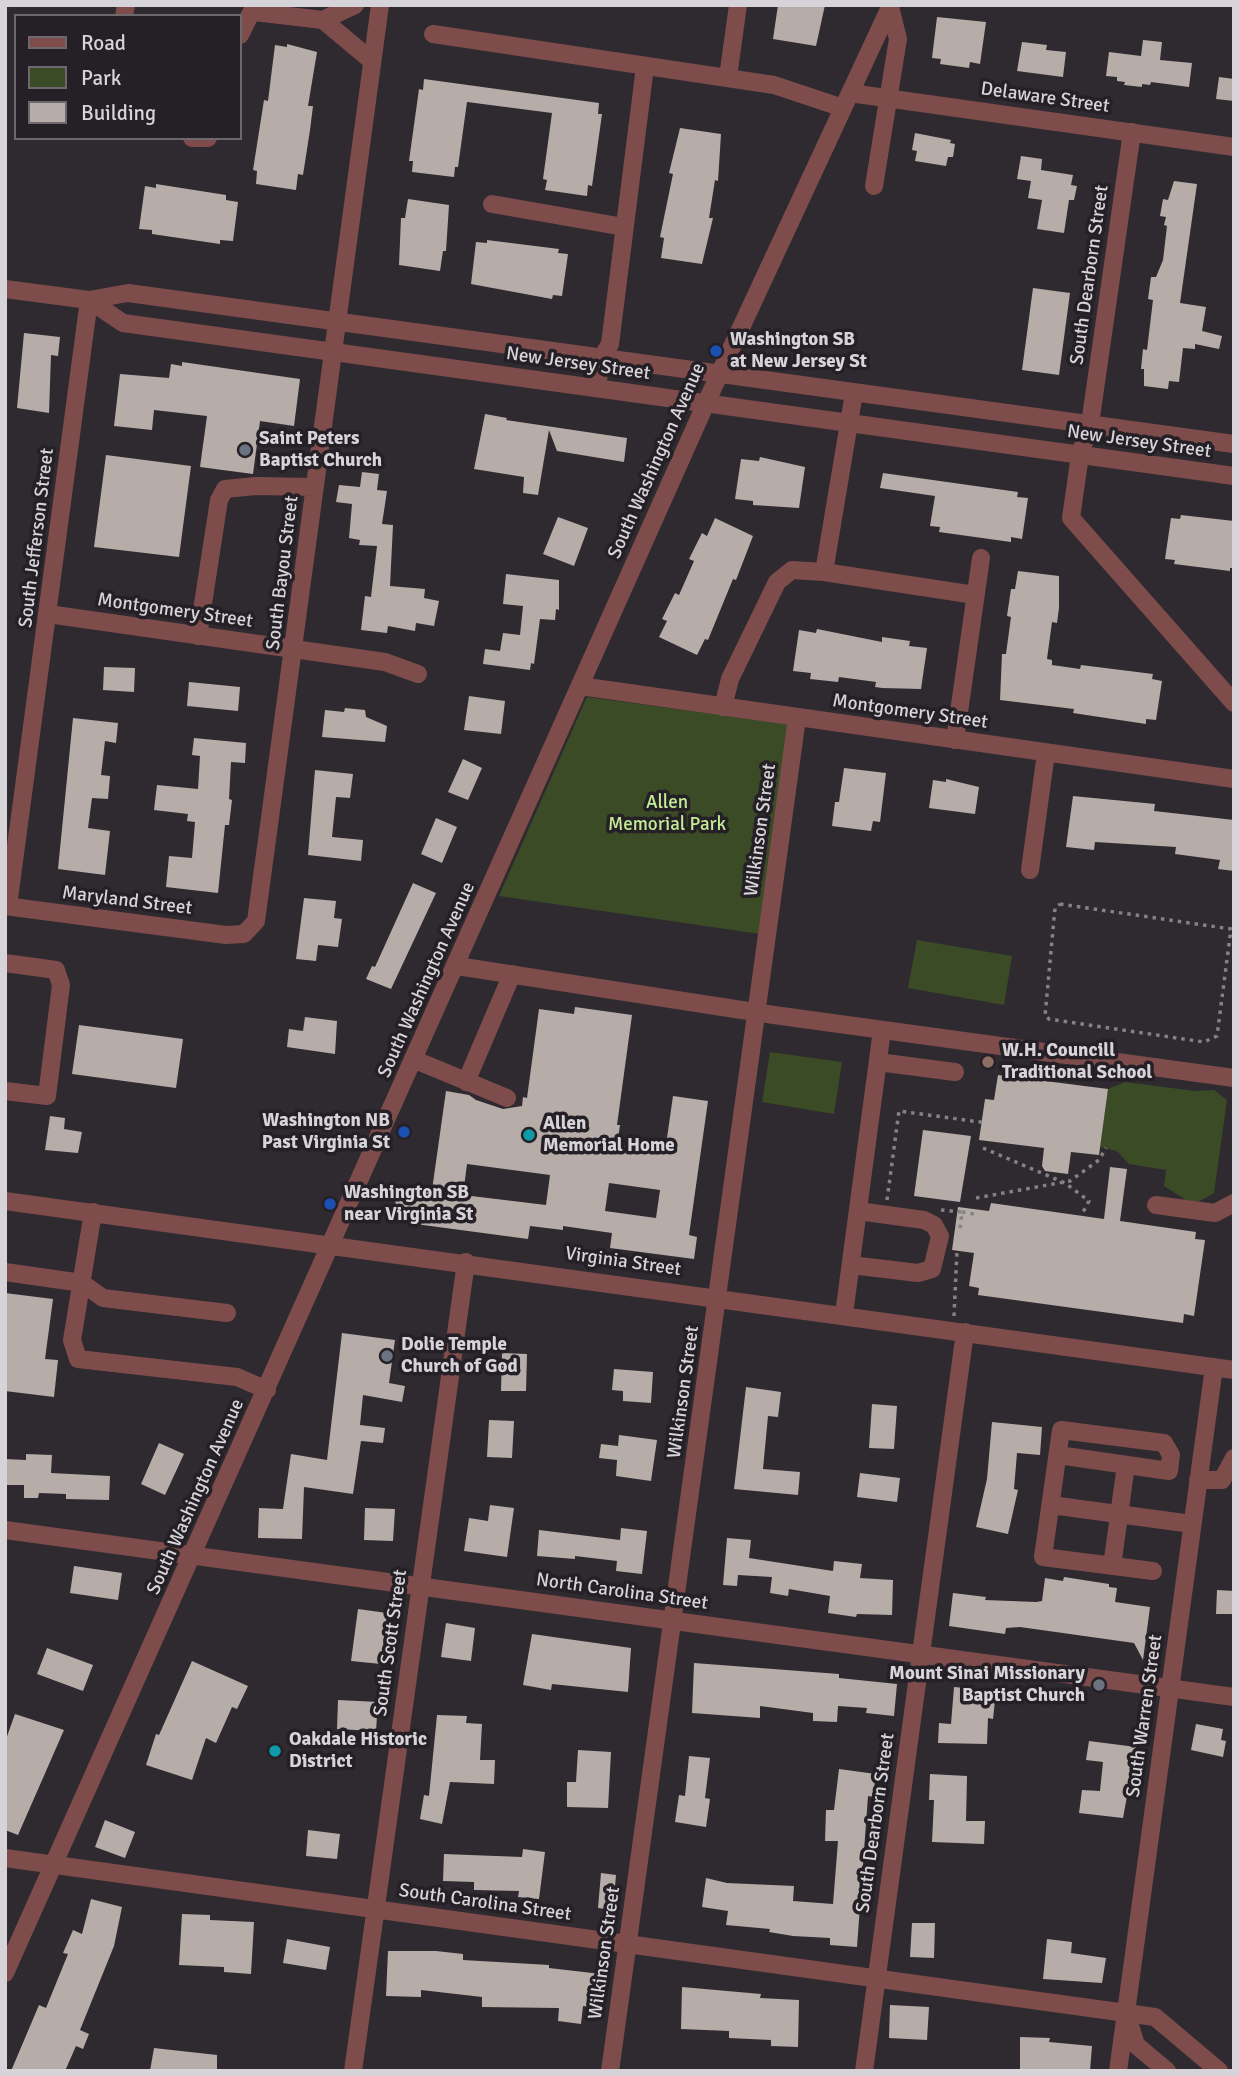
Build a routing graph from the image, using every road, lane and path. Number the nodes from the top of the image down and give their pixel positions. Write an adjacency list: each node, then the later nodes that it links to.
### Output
1 (355, 5): 6 (street)
2 (380, 5): 9 (street, South Bayou Street)
3 (738, 5): 11 (street)
4 (891, 6): 12 (street); 13 (street, South Washington Avenue)
5 (255, 8): 6 (street); 7 (street)
6 (323, 20): 9 (street)
7 (242, 31)
8 (433, 34): 10 (street, Delaware Street)
9 (372, 61): 21 (street, South Bayou Street)
10 (645, 67): 11 (street, Delaware Street); 18 (street)
11 (727, 77): 13 (street, Delaware Street)
12 (887, 99): 13 (street, Delaware Street); 14 (street, Delaware Street); 16 (street)
13 (847, 100): 24 (street, South Washington Avenue)
14 (1132, 132): 15 (street, Delaware Street); 29 (street, South Dearborn Street)
15 (1234, 147)
16 (874, 186)
17 (492, 204): 18 (street)
18 (624, 227): 23 (street)
19 (5, 289): 20 (street, New Jersey Street)
20 (89, 300): 21 (street, New Jersey Street); 22 (street, New Jersey Street); 37 (street, South Jefferson Street)
21 (336, 322): 22 (street, South Bayou Street); 23 (street, New Jersey Street)
22 (332, 352): 25 (street, New Jersey Street); 33 (street, South Bayou Street)
23 (601, 359): 24 (street, New Jersey Street); 25 (street)
24 (719, 374): 26 (street, New Jersey Street); 27 (street, South Washington Avenue)
25 (597, 387): 27 (street, New Jersey Street)
26 (854, 393): 28 (street); 29 (street, New Jersey Street)
27 (706, 403): 28 (street, New Jersey Street); 41 (street, South Washington Avenue)
28 (849, 423): 31 (street, New Jersey Street); 35 (street)
29 (1090, 424): 30 (street, New Jersey Street); 31 (street, South Dearborn Street)
30 (1234, 444)
31 (1080, 455): 32 (street, New Jersey Street); 42 (street, South Dearborn Street)
32 (1234, 476)
33 (315, 487): 38 (street); 39 (street, South Bayou Street)
34 (981, 558): 36 (street)
35 (824, 572): 36 (street); 43 (street)
36 (975, 595): 45 (street)
37 (48, 614): 38 (street, Montgomery Street); 49 (street, South Jefferson Street)
38 (198, 636): 39 (street, Montgomery Street)
39 (294, 649): 40 (street, Montgomery Street); 51 (street, South Bayou Street)
40 (418, 674)
41 (580, 686): 43 (street, Montgomery Street); 53 (street, South Washington Avenue)
42 (1234, 703)
43 (723, 707): 44 (street, Montgomery Street)
44 (797, 718): 45 (street, Montgomery Street); 55 (street, Wilkinson Street)
45 (954, 740): 46 (street, Montgomery Street)
46 (1046, 753): 47 (street, Montgomery Street); 48 (street)
47 (1234, 779)
48 (1030, 870)
49 (6, 906): 51 (street, Maryland Street)
50 (1053, 926): 50 (path)
51 (244, 934)
52 (5, 962): 62 (street)
53 (457, 966): 54 (street); 57 (street, South Washington Avenue)
54 (512, 974): 55 (street); 61 (street)
55 (758, 1010): 56 (street); 86 (street, Wilkinson Street)
56 (882, 1030): 58 (street); 60 (street)
57 (415, 1060): 61 (street); 80 (street, South Washington Avenue)
58 (878, 1062): 59 (street); 74 (street)
59 (955, 1072)
60 (1234, 1078)
61 (466, 1082): 63 (street)
62 (5, 1091)
63 (507, 1098)
64 (987, 1124): 71 (path)
65 (984, 1148): 67 (path)
66 (1106, 1148): 67 (path)
67 (1065, 1183): 68 (path); 78 (path)
68 (976, 1198)
69 (5, 1201): 75 (street, Virginia Street)
70 (1234, 1203): 72 (street)
71 (900, 1204)
72 (1156, 1205)
73 (937, 1209): 76 (path)
74 (858, 1211): 83 (street); 83 (street)
75 (93, 1212): 80 (street, Virginia Street); 85 (street)
76 (962, 1212): 77 (path); 79 (path)
77 (974, 1214)
78 (1081, 1216)
79 (960, 1228)
80 (333, 1244): 82 (street, Virginia Street); 92 (street, South Washington Avenue)
81 (957, 1251): 89 (path)
82 (466, 1262): 86 (street, Virginia Street); 106 (street, South Scott Street)
83 (851, 1265): 88 (street)
84 (5, 1272): 85 (street)
85 (82, 1283): 87 (street); 92 (street)
86 (718, 1297): 88 (street, Virginia Street); 107 (street, Wilkinson Street)
87 (227, 1313)
88 (844, 1314): 89 (street, Virginia Street)
89 (959, 1325): 90 (street, Virginia Street); 108 (street, South Dearborn Street)
90 (1214, 1367): 91 (street, Virginia Street); 96 (street, South Warren Street)
91 (1234, 1370)
92 (267, 1390): 103 (street, South Washington Avenue)
93 (1058, 1455): 94 (street); 97 (street); 99 (street)
94 (1171, 1455): 96 (street); 97 (street)
95 (1234, 1458): 98 (street)
96 (1200, 1460): 98 (street, South Warren Street)
97 (1126, 1465): 100 (street)
98 (1198, 1480): 101 (street, South Warren Street)
99 (1051, 1505): 100 (street); 104 (street)
100 (1119, 1514): 101 (street); 104 (street)
101 (1192, 1524): 109 (street, South Warren Street)
102 (5, 1530): 103 (street, North Carolina Street)
103 (193, 1554): 106 (street, North Carolina Street); 112 (street, South Washington Avenue)
104 (1112, 1566): 105 (street)
105 (1153, 1571)
106 (419, 1586): 107 (street, North Carolina Street); 113 (street, South Scott Street)
107 (674, 1620): 108 (street, North Carolina Street); 114 (street, Wilkinson Street)
108 (920, 1655): 109 (street, North Carolina Street); 116 (street, South Dearborn Street)
109 (1170, 1689): 110 (street, North Carolina Street); 117 (street, South Warren Street)
110 (1234, 1697)
111 (5, 1858): 112 (street, South Carolina Street)
112 (54, 1864): 113 (street, South Carolina Street); 115 (street, South Washington Avenue)
113 (375, 1909): 114 (street, South Carolina Street); 118 (street, South Scott Street)
114 (628, 1944): 116 (street, South Carolina Street); 119 (street, Wilkinson Street)
115 (5, 1973)
116 (876, 1979): 117 (street, South Carolina Street); 120 (street, South Dearborn Street)
117 (1126, 2013): 121 (street, South Warren Street); 122 (street); 123 (street, South Carolina Street)
118 (353, 2071)
119 (610, 2071)
120 (863, 2071)
121 (1118, 2071)
122 (1167, 2071)
123 (1219, 2071)

